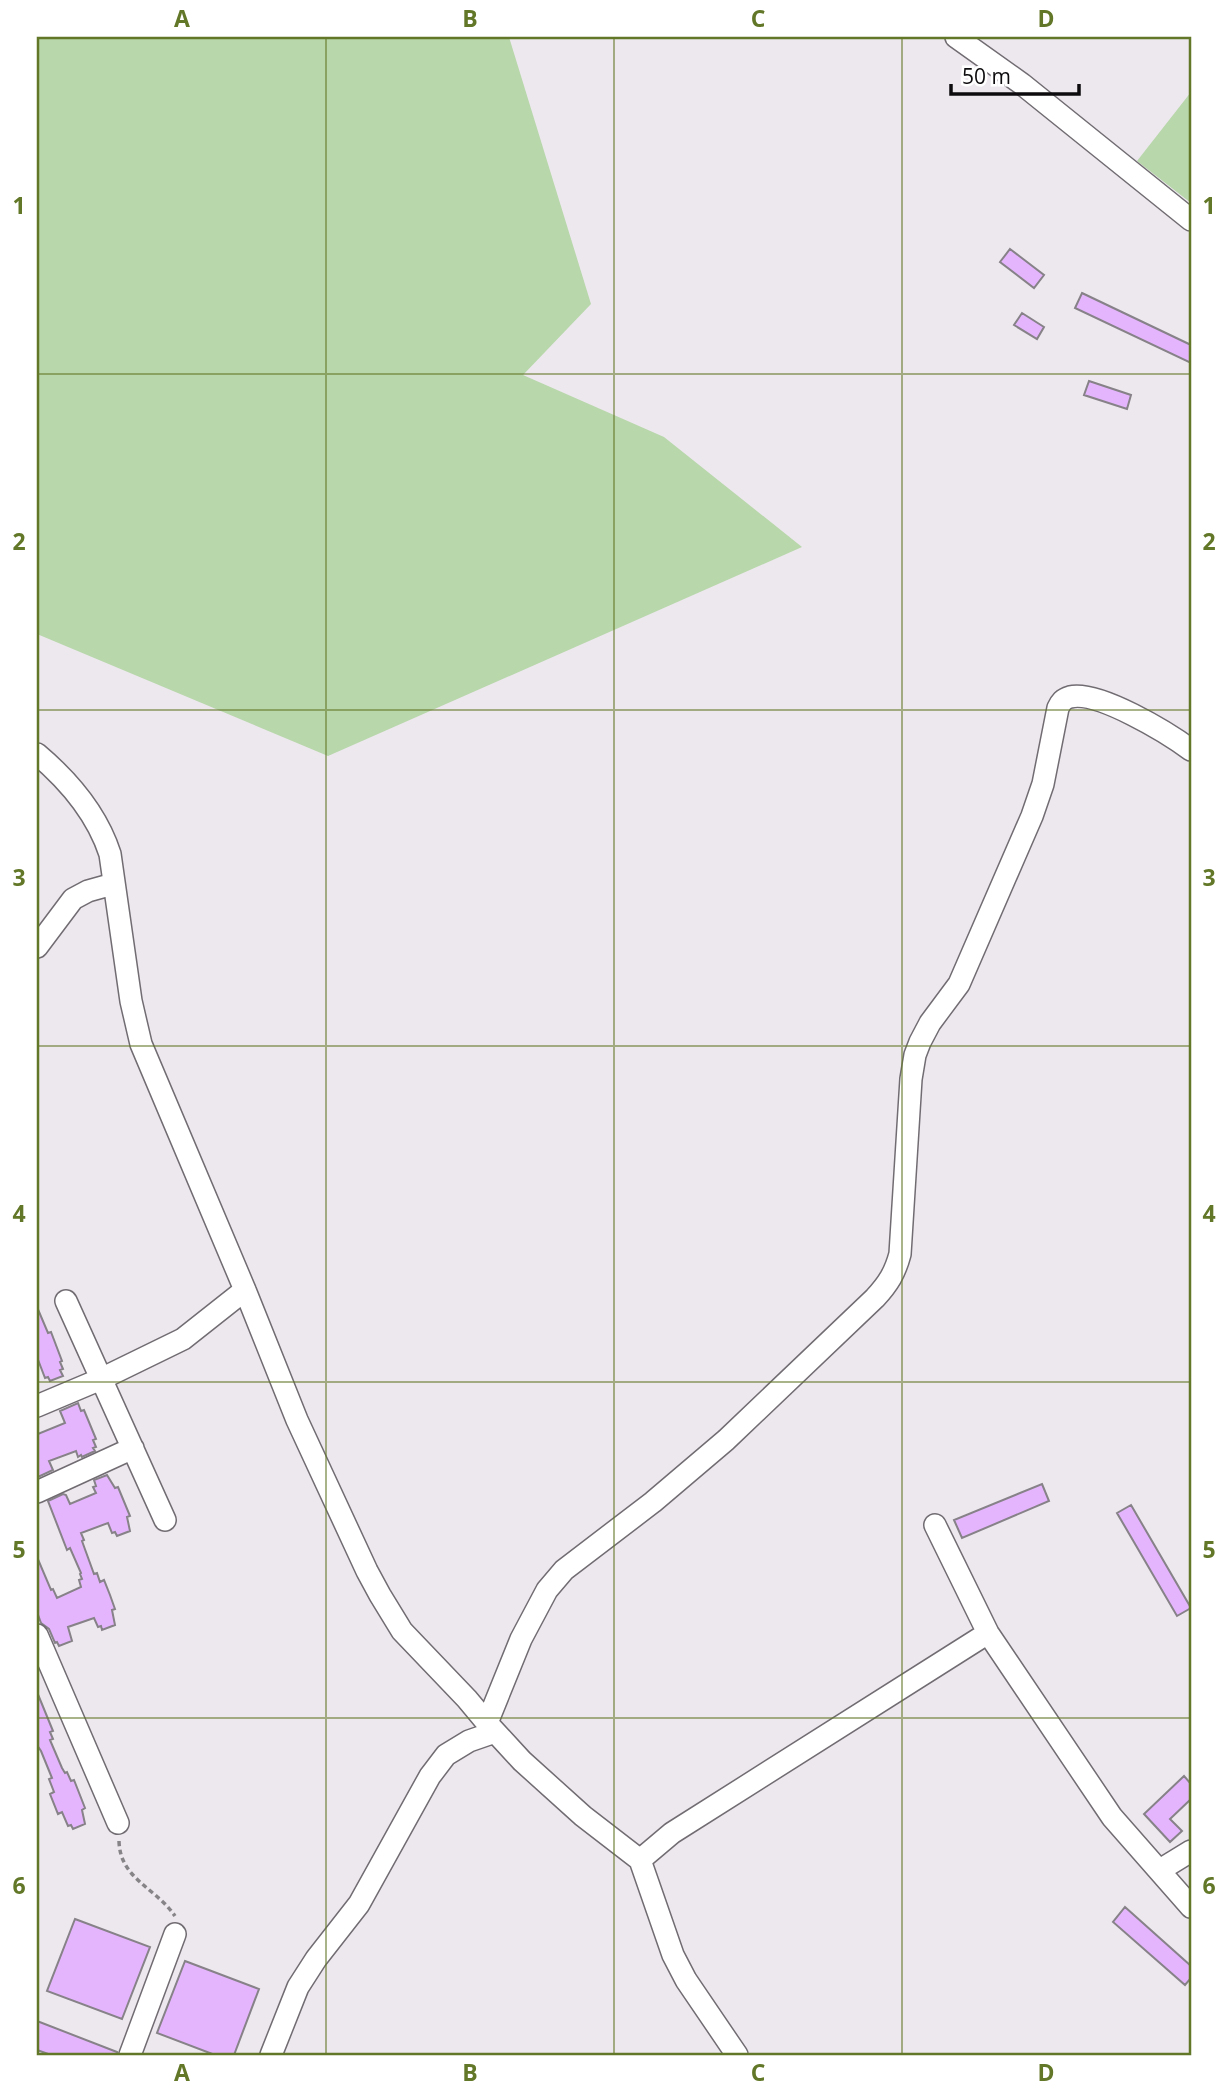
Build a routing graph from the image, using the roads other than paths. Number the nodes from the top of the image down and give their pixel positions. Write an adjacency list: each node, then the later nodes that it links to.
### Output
1 (956, 37): 2 (street)
2 (1191, 220)
3 (1191, 750): 17 (street)
4 (37, 754): 5 (street)
5 (113, 884): 6 (street); 7 (street)
6 (37, 947)
7 (245, 1290): 9 (street); 17 (street)
8 (66, 1301): 9 (street)
9 (101, 1379): 10 (street); 11 (street)
10 (37, 1406)
11 (133, 1448): 12 (street); 13 (street)
12 (37, 1492)
13 (165, 1520)
14 (935, 1525): 15 (street)
15 (988, 1633): 20 (street); 21 (street)
16 (37, 1635): 18 (street)
17 (491, 1728): 20 (street); 25 (street)
18 (118, 1823)
19 (1191, 1851): 21 (street)
20 (640, 1860): 26 (street)
21 (1160, 1870): 22 (street)
22 (1191, 1906)
23 (175, 1934): 24 (street)
24 (130, 2055)
25 (271, 2055)
26 (737, 2055)

